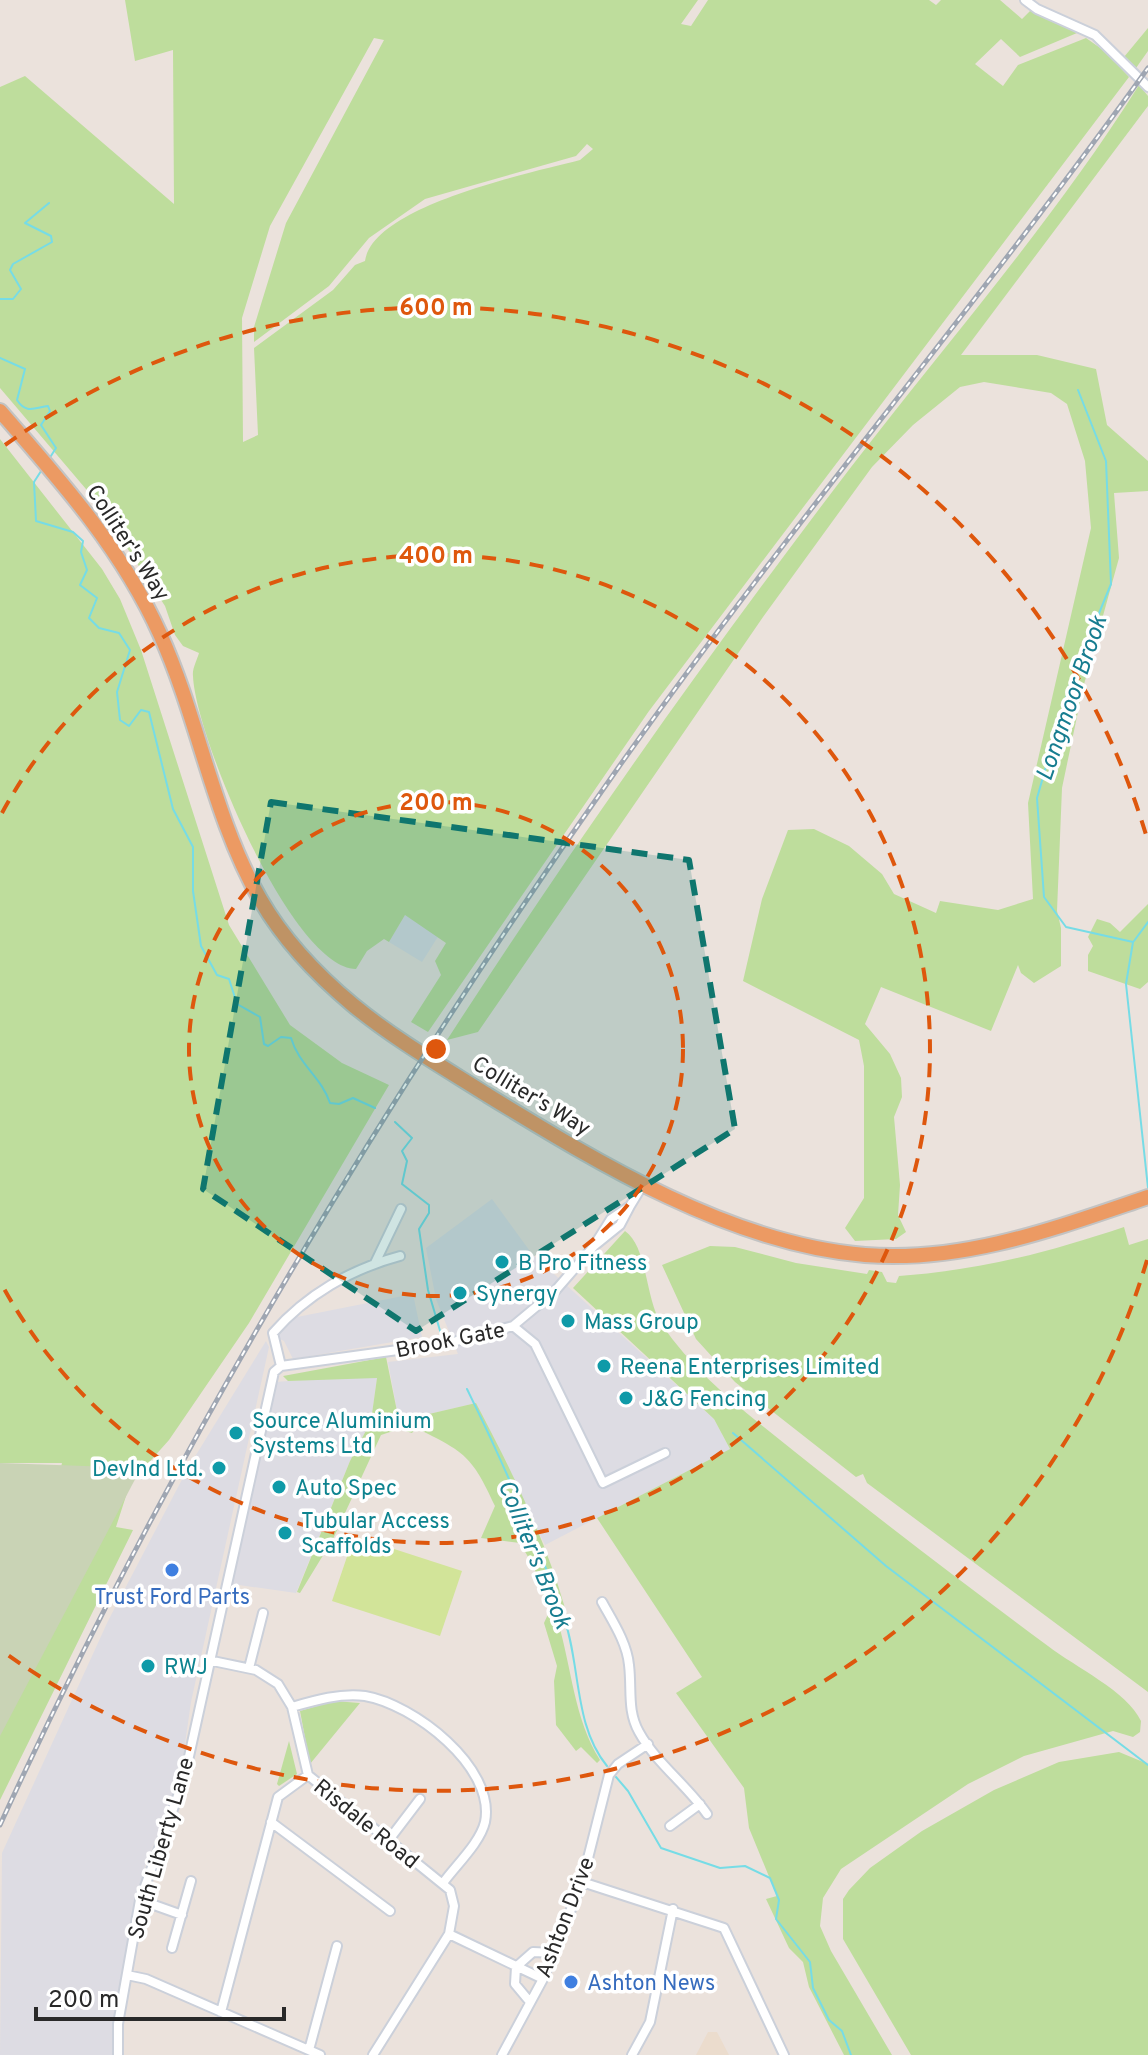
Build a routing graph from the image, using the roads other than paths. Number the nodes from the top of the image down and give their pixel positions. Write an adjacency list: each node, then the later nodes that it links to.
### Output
1 (1025, 0): 2 (street)
2 (1148, 87)
3 (0, 411): 4 (highway, Colliter's Way)
4 (645, 1183): 5 (highway, Colliter's Way); 9 (street)
5 (1148, 1197)
6 (401, 1209): 8 (street)
7 (400, 1256): 8 (street)
8 (375, 1263): 10 (street)
9 (513, 1326): 10 (street, Brook Gate); 11 (street, Brook Gate)
10 (281, 1366): 14 (street, South Liberty Lane)
11 (665, 1453)
12 (602, 1602): 17 (street)
13 (263, 1613): 15 (street)
14 (208, 1660): 15 (street, Risdale Road); 28 (street, South Liberty Lane)
15 (249, 1668): 16 (street, Risdale Road)
16 (292, 1707): 18 (street, Risdale Road); 27 (street)
17 (648, 1744): 20 (street); 26 (street, Ashton Drive)
18 (308, 1775): 22 (street); 24 (street, Risdale Road)
19 (420, 1799): 24 (street)
20 (700, 1804): 21 (street); 23 (street)
21 (707, 1814)
22 (271, 1822): 30 (street); 40 (street)
23 (670, 1826)
24 (388, 1841): 27 (street, Risdale Road)
25 (191, 1881): 31 (street)
26 (582, 1882): 29 (street); 35 (street, Ashton Drive)
27 (443, 1883): 32 (street, Risdale Road)
28 (140, 1900): 31 (street); 37 (street, South Liberty Lane)
29 (673, 1909): 46 (street); 47 (street)
30 (390, 1911)
31 (182, 1915): 34 (street)
32 (449, 1934): 36 (street); 44 (street, Risdale Road)
33 (337, 1946): 41 (street)
34 (172, 1948)
35 (554, 1953): 36 (street); 38 (street, Ashton Drive)
36 (516, 1967): 38 (street); 39 (street)
37 (127, 1975): 40 (street); 42 (street, South Liberty Lane)
38 (543, 1979): 39 (street, Ashton Drive)
39 (530, 2002): 45 (street, Ashton Drive)
40 (221, 2012): 41 (street)
41 (309, 2050): 43 (street)
42 (118, 2055)
43 (320, 2055)
44 (373, 2055)
45 (502, 2055)
46 (632, 2055)
47 (784, 2055)

